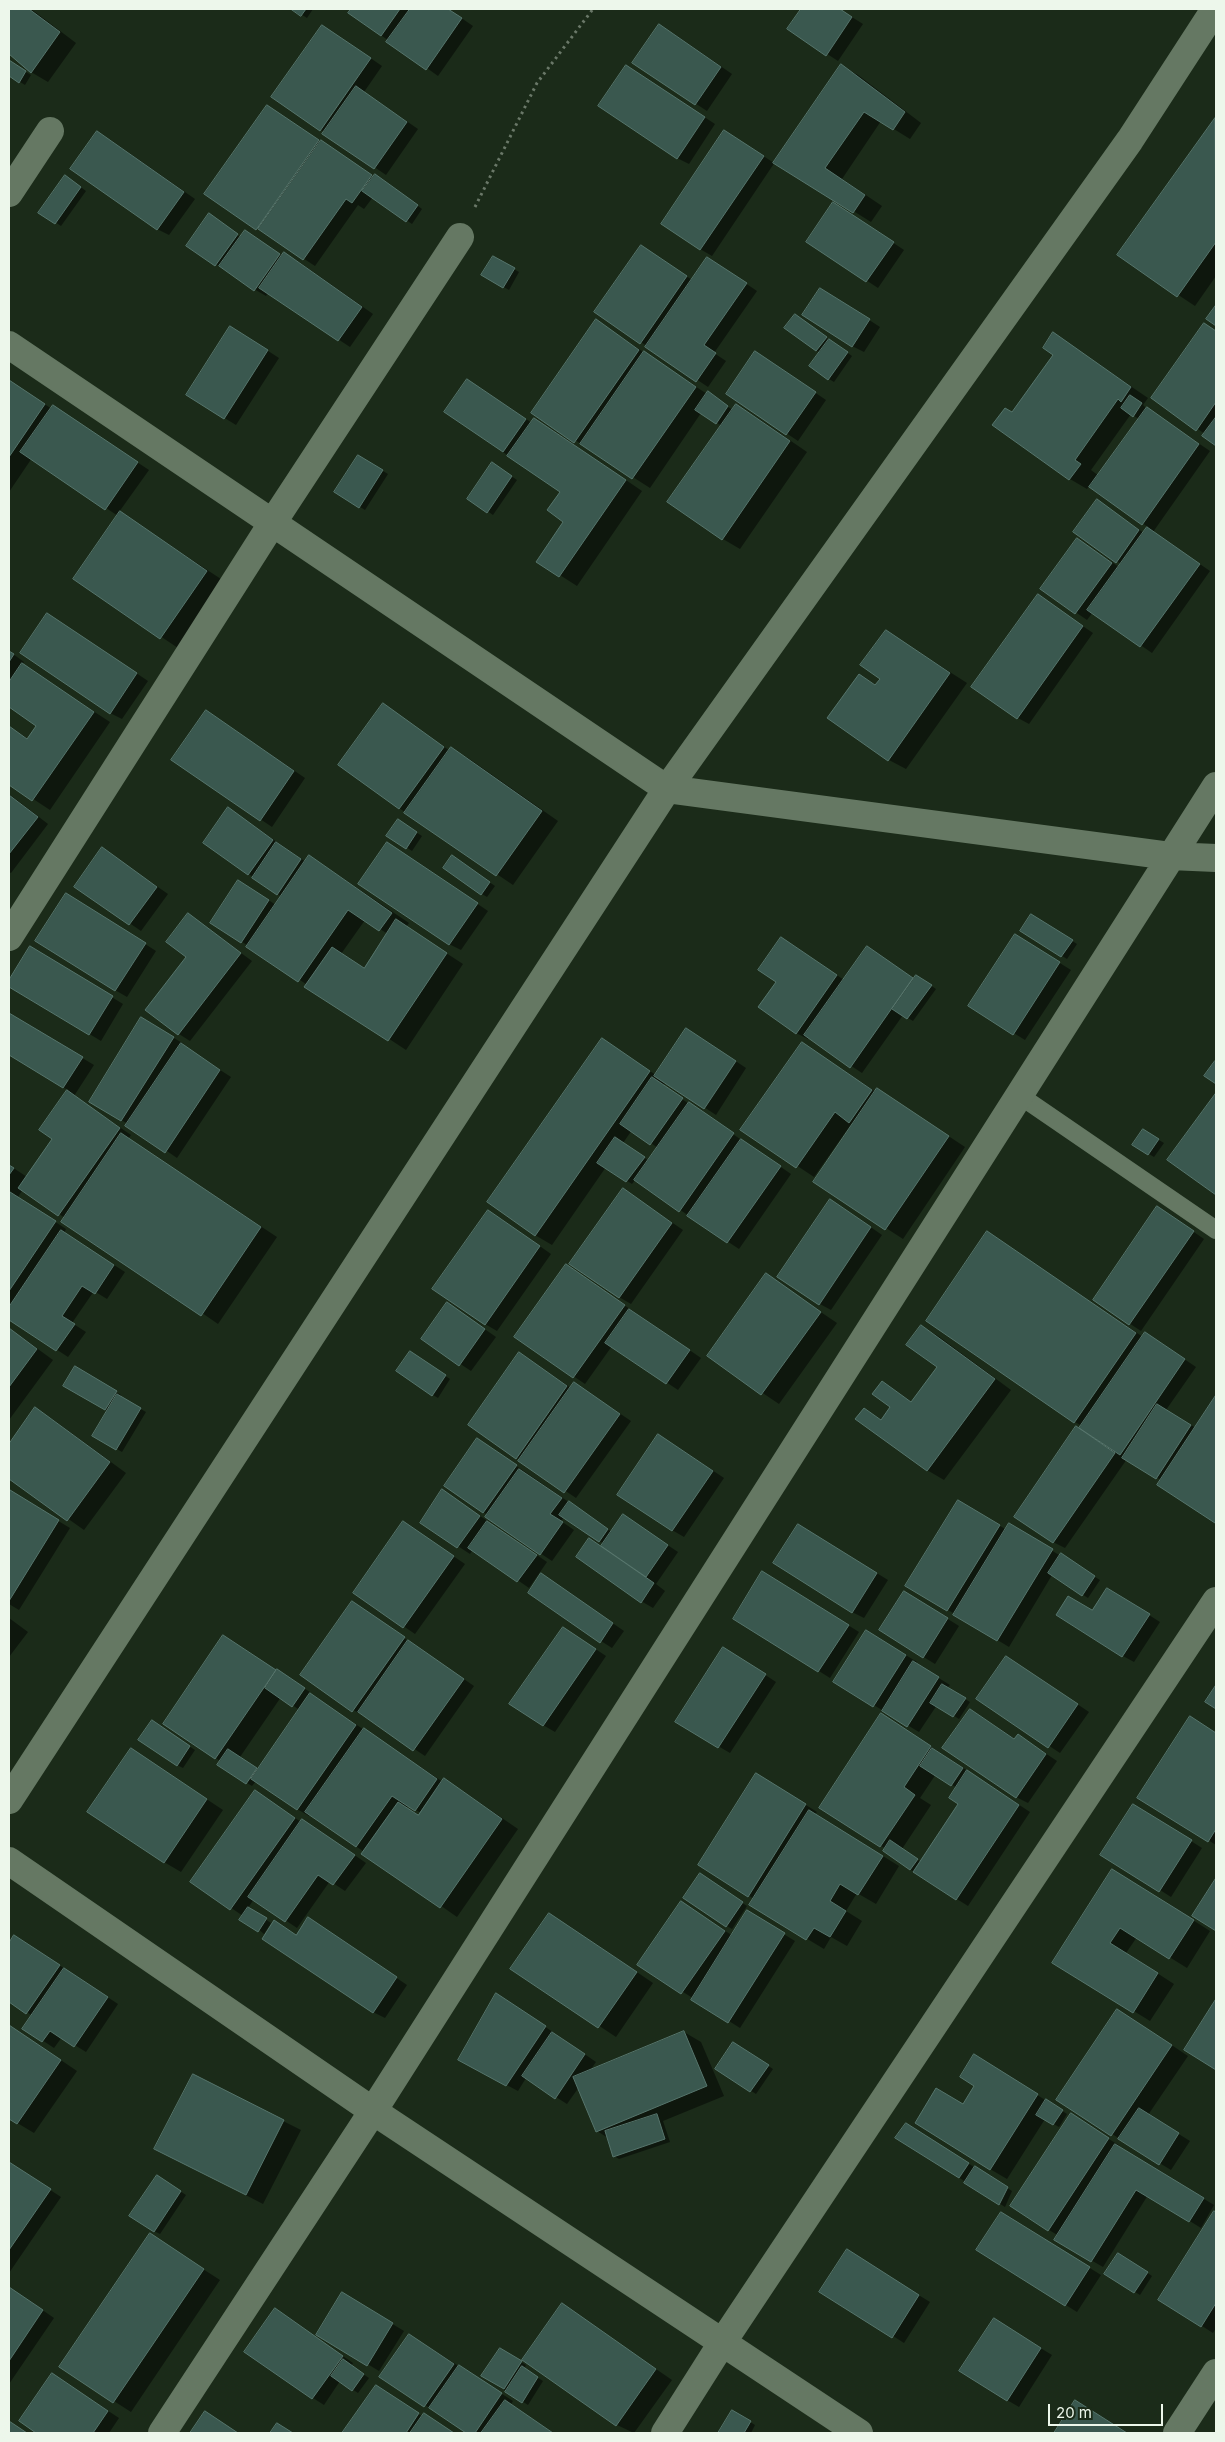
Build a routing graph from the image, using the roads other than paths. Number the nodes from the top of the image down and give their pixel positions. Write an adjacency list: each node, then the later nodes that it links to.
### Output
1 (1215, 9): 8 (street)
2 (50, 131): 3 (street)
3 (9, 193)
4 (460, 237): 6 (street)
5 (9, 346): 6 (street)
6 (273, 522): 8 (street); 11 (street)
7 (1216, 786): 9 (street)
8 (667, 790): 9 (street); 15 (street)
9 (1170, 856): 10 (street); 12 (street)
10 (1216, 858)
11 (9, 937)
12 (1019, 1095): 13 (lane); 17 (street)
13 (1216, 1230)
14 (1216, 1601): 18 (street)
15 (9, 1800)
16 (9, 1861): 17 (street)
17 (373, 2111): 18 (street); 20 (street)
18 (722, 2344): 21 (street); 22 (street)
19 (1216, 2373): 23 (street)
20 (162, 2433)
21 (665, 2433)
22 (859, 2433)
23 (1177, 2433)

